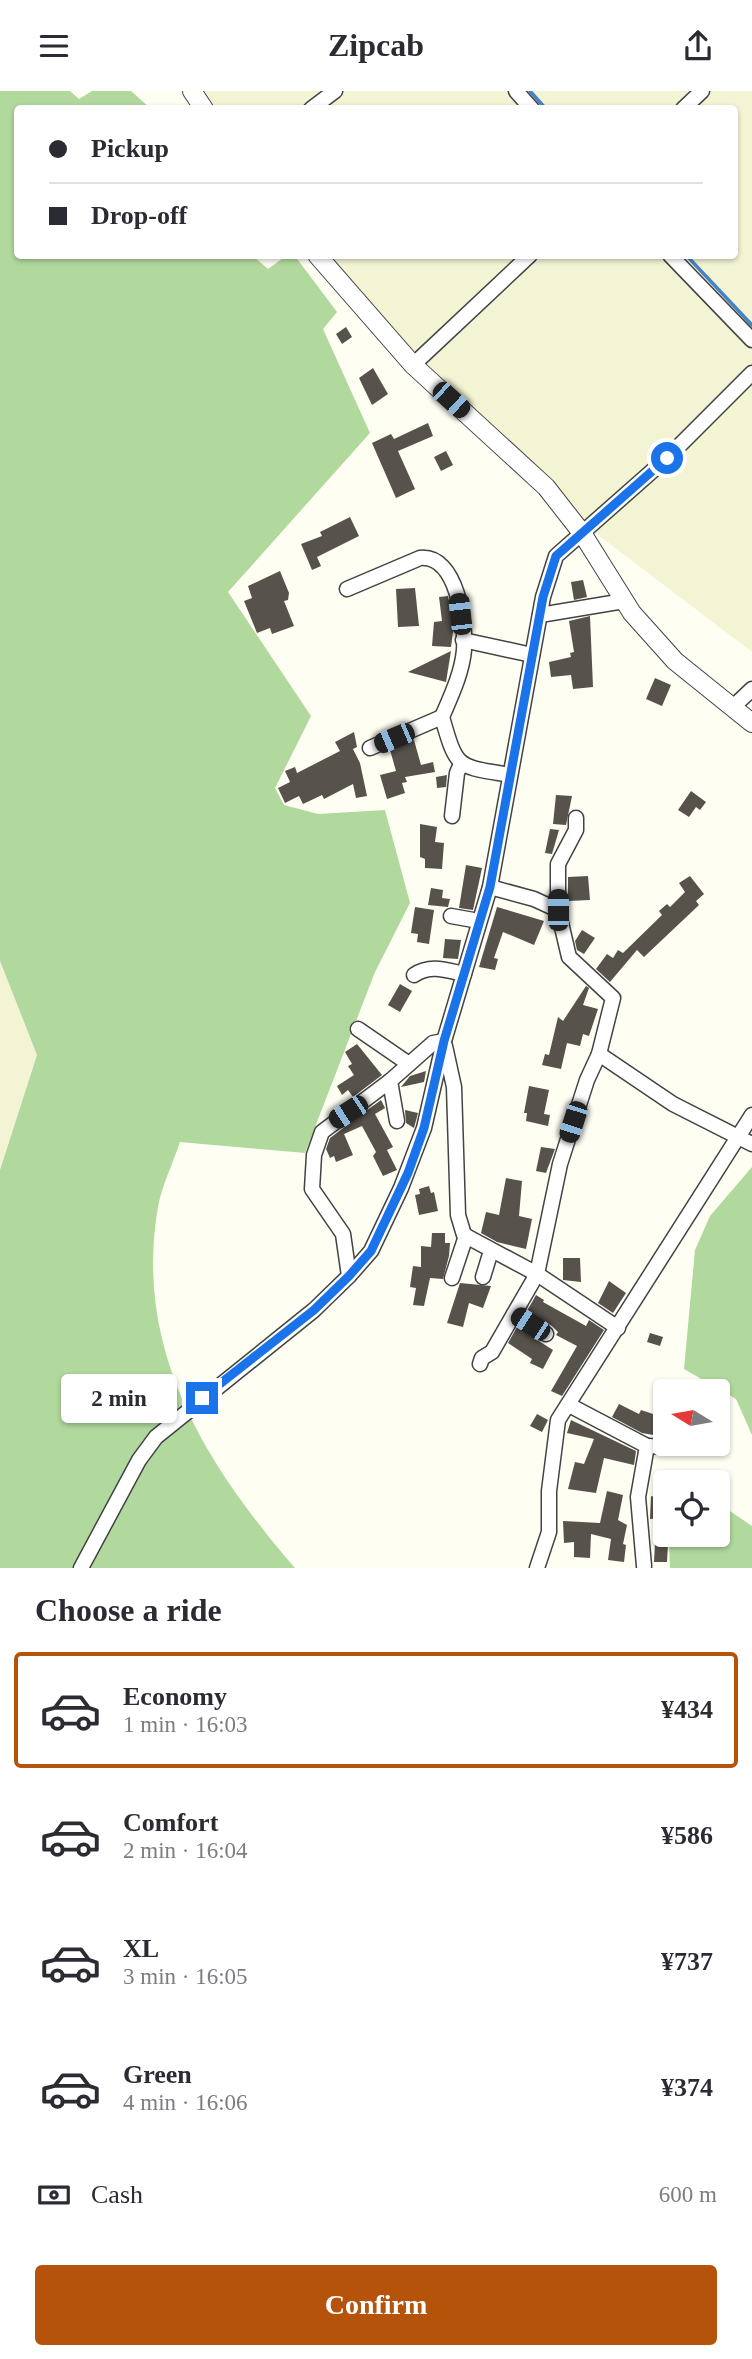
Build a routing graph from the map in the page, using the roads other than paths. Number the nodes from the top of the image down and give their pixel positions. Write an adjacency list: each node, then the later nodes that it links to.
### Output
1 (335, 91): 4 (street)
2 (516, 91): 5 (street)
3 (702, 91): 6 (street)
4 (316, 105)
5 (528, 105)
6 (687, 105)
7 (320, 259): 11 (street)
8 (526, 259): 11 (street)
9 (674, 259): 10 (street)
10 (752, 339)
11 (413, 365): 13 (street)
12 (752, 373): 13 (street)
13 (582, 533): 15 (street); 16 (street)
14 (347, 589): 17 (street)
15 (624, 601): 16 (street); 20 (street)
16 (540, 615): 18 (street)
17 (463, 641): 18 (street); 21 (street)
18 (532, 655): 25 (street)
19 (752, 689): 20 (street)
20 (733, 707): 22 (street)
21 (442, 717): 23 (street); 24 (street)
22 (752, 723)
23 (370, 748)
24 (461, 764): 25 (street); 26 (street)
25 (510, 775): 28 (street)
26 (452, 816)
27 (576, 818): 29 (street)
28 (490, 887): 29 (street); 31 (street)
29 (558, 910): 36 (street)
30 (451, 916): 31 (street)
31 (479, 921): 32 (street)
32 (464, 974): 33 (street); 35 (street)
33 (414, 975)
34 (358, 1029): 37 (street)
35 (444, 1041): 37 (street); 43 (street); 46 (street)
36 (599, 1054): 41 (street); 45 (street)
37 (409, 1064): 38 (street)
38 (390, 1081): 40 (street); 46 (street)
39 (752, 1115): 41 (street)
40 (397, 1121)
41 (737, 1138): 42 (street); 50 (street)
42 (752, 1144)
43 (466, 1236): 44 (street); 48 (street)
44 (491, 1251): 45 (street); 47 (street)
45 (537, 1274): 49 (street); 50 (street)
46 (349, 1276): 57 (street)
47 (482, 1277)
48 (452, 1278)
49 (514, 1314): 51 (street); 52 (street)
50 (618, 1328): 53 (street)
51 (546, 1334)
52 (480, 1364)
53 (569, 1405): 54 (street); 58 (street)
54 (647, 1446): 55 (street); 56 (street)
55 (653, 1446)
56 (644, 1566)
57 (81, 1568)
58 (537, 1568)

